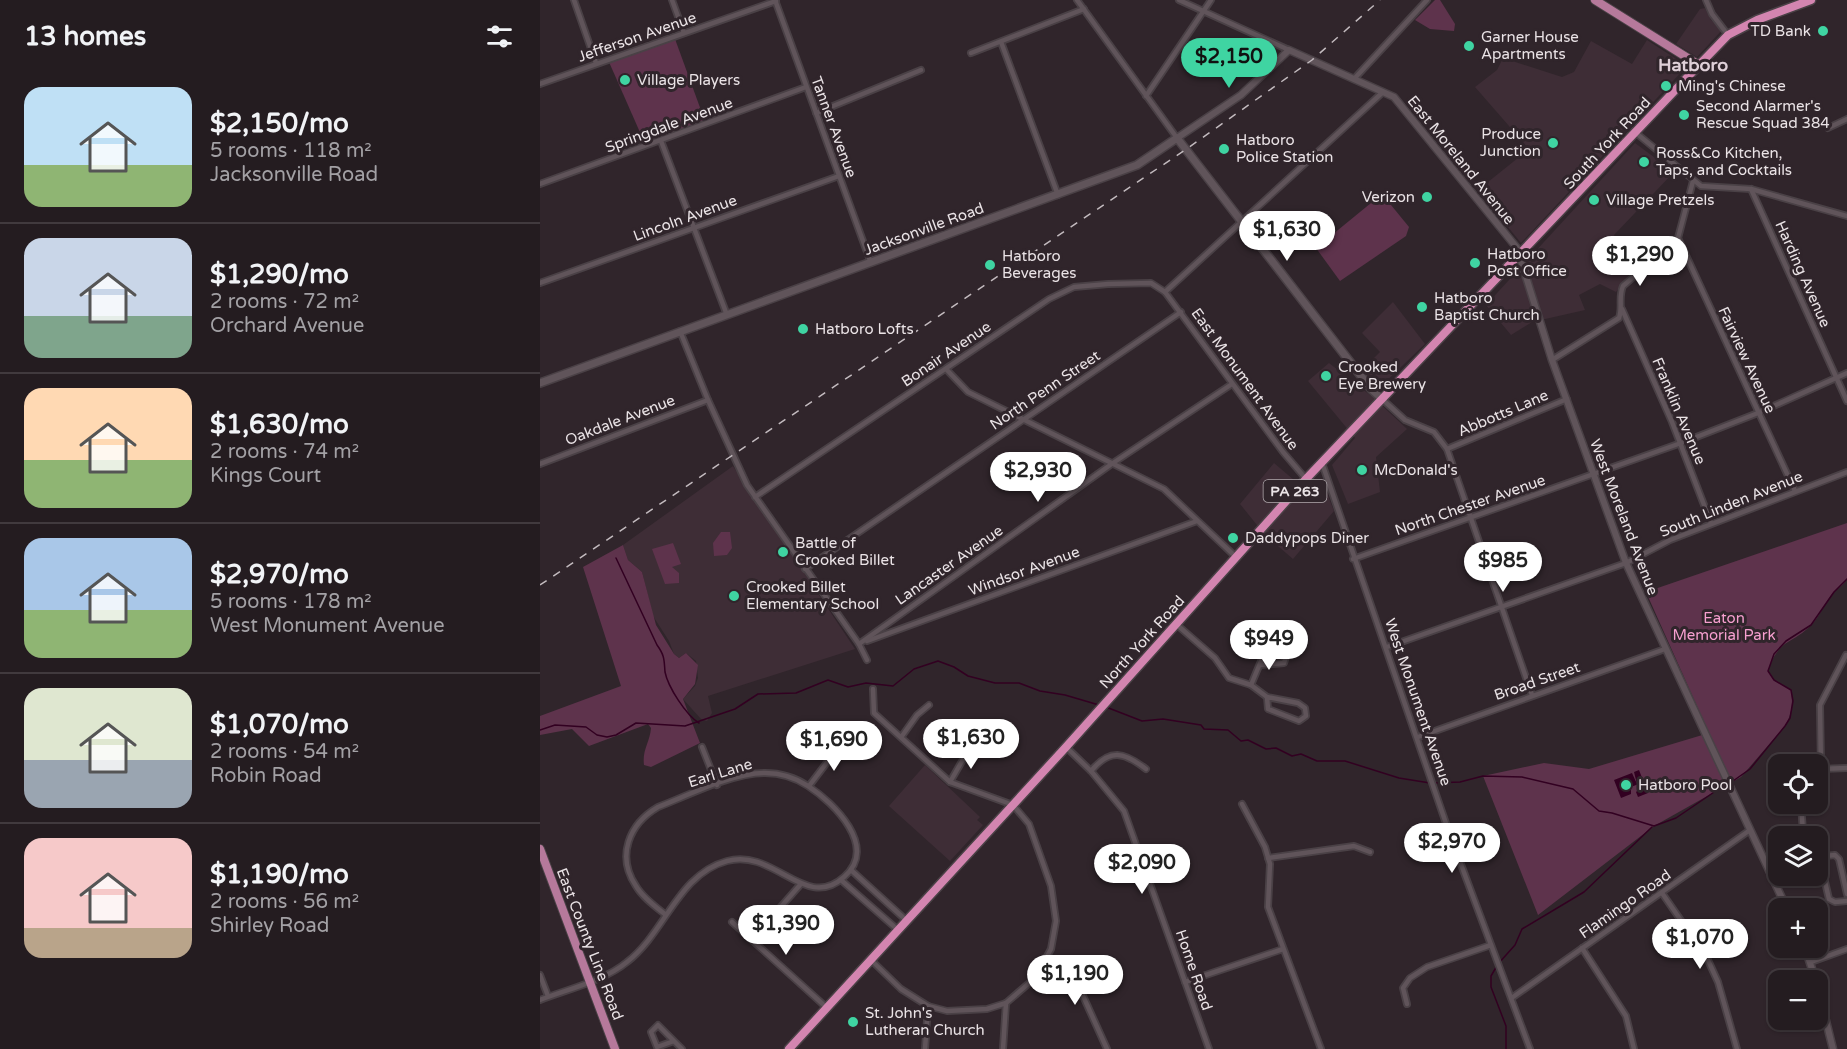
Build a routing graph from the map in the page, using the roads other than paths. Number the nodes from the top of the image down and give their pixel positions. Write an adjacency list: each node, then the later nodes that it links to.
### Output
1 (574, 0): 18 (street)
2 (672, 0): 13 (street)
3 (1077, 0): 11 (street)
4 (1179, 0): 12 (street, East Moreland Avenue)
5 (1211, 0): 12 (street)
6 (1427, 0): 21 (street)
7 (1595, 0): 19 (main road)
8 (1706, 0): 14 (street)
9 (1811, 0): 14 (highway, South York Road / PA 263)
10 (775, 1): 13 (street, Jefferson Avenue); 23 (street, Tanner Avenue)
11 (1084, 9): 15 (street); 25 (street)
12 (1204, 11): 16 (street, East Moreland Avenue); 25 (street)
13 (684, 33): 18 (street, Jefferson Avenue)
14 (1728, 35): 19 (highway, South York Road / PA 263)
15 (1001, 42): 17 (street); 36 (street)
16 (1289, 50): 21 (street, East Moreland Avenue); 30 (street, Jacksonville Road)
17 (971, 53)
18 (596, 63): 22 (street, Jefferson Avenue)
19 (1699, 65): 29 (highway, South York Road / PA 263)
20 (921, 70): 26 (street)
21 (1354, 79): 24 (street, East Moreland Avenue)
22 (540, 84)
23 (806, 87): 26 (street, Tanner Avenue); 31 (street, Springdale Avenue)
24 (1383, 92): 38 (street); 41 (street, East Moreland Avenue)
25 (1146, 96): 30 (street)
26 (816, 113): 32 (street, Tanner Avenue)
27 (1847, 119): 28 (street)
28 (1828, 128)
29 (1636, 133): 33 (street); 41 (highway, South York Road / PA 263)
30 (1176, 138): 36 (main road, Jacksonville Road); 38 (main road)
31 (661, 141): 34 (street, Springdale Avenue); 39 (street)
32 (839, 176): 39 (street, Lincoln Avenue); 42 (street, Tanner Avenue)
33 (1693, 181): 35 (street); 40 (street)
34 (540, 184)
35 (1751, 189): 37 (street); 52 (street, Harding Avenue)
36 (1058, 195): 42 (main road, Jacksonville Road)
37 (1847, 216)
38 (1240, 223): 44 (street); 55 (main road)
39 (696, 227): 43 (street, Lincoln Avenue); 47 (street)
40 (1678, 238): 45 (street); 59 (street, Fairview Avenue)
41 (1519, 256): 49 (street, West Moreland Avenue); 55 (highway, North York Road / PA 263)
42 (871, 262): 47 (main road, Jacksonville Road)
43 (540, 283)
44 (1165, 292): 46 (street, East Monument Avenue); 50 (street, Bonair Avenue)
45 (1622, 309): 49 (street); 61 (street, Franklin Avenue)
46 (1181, 312): 54 (street, East Monument Avenue); 60 (street, North Penn Street)
47 (727, 315): 48 (main road, Jacksonville Road)
48 (680, 331): 53 (main road, Jacksonville Road); 57 (street)
49 (1552, 360): 56 (street, West Moreland Avenue)
50 (946, 369): 60 (street); 70 (street, Bonair Avenue)
51 (1847, 373): 52 (street, North Chester Avenue)
52 (1836, 377): 58 (street, Harding Avenue); 59 (street, North Chester Avenue)
53 (540, 382)
54 (1232, 384): 63 (street, Lancaster Avenue); 68 (street, East Monument Avenue)
55 (1382, 399): 62 (street); 64 (highway, North York Road / PA 263)
56 (1567, 399): 62 (street, Abbotts Lane); 67 (street, West Moreland Avenue)
57 (708, 400): 65 (street, Oakdale Avenue); 70 (street)
58 (1847, 401)
59 (1758, 413): 61 (street, North Chester Avenue); 69 (street, Fairview Avenue)
60 (1024, 420): 63 (street); 77 (street, North Penn Street)
61 (1681, 443): 67 (street, North Chester Avenue); 73 (street, Franklin Avenue)
62 (1447, 449): 71 (street)
63 (1113, 463): 72 (street); 80 (street, Lancaster Avenue)
64 (1322, 463): 68 (highway, North York Road / PA 263); 75 (street, West Monument Avenue)
65 (540, 464)
66 (1847, 471): 69 (street, South Linden Avenue)
67 (1595, 475): 71 (street, North Chester Avenue); 76 (street, West Moreland Avenue)
68 (1306, 479): 74 (highway, North York Road / PA 263)
69 (1795, 492): 73 (street, South Linden Avenue)
70 (755, 497): 77 (street)
71 (1470, 517): 75 (street, North Chester Avenue); 78 (street)
72 (1197, 521): 74 (street); 80 (street, Windsor Avenue)
73 (1711, 523): 76 (street, South Linden Avenue)
74 (1237, 558): 79 (highway, North York Road / PA 263)
75 (1353, 558): 81 (street, West Monument Avenue)
76 (1626, 563): 78 (street, South Linden Avenue); 82 (street, West Moreland Avenue)
77 (805, 569): 80 (street)
78 (1500, 606): 81 (street, South Linden Avenue); 88 (street)
79 (1176, 624): 86 (street); 96 (highway, North York Road / PA 263)
80 (859, 644): 84 (street)
81 (1387, 647): 92 (street, West Monument Avenue)
82 (1665, 649): 88 (street, Broad Street); 107 (street, West Moreland Avenue)
83 (1846, 655): 97 (street)
84 (867, 660)
85 (1260, 665): 85 (street); 86 (street)
86 (1251, 686): 89 (street)
87 (873, 689): 91 (street)
88 (1532, 695): 92 (street, Broad Street)
89 (1266, 697): 89 (street)
90 (929, 705): 91 (street)
91 (902, 736): 102 (street)
92 (1418, 737): 123 (street, West Monument Avenue)
93 (853, 746): 104 (street)
94 (978, 746): 102 (street)
95 (702, 747): 103 (street)
96 (1066, 747): 101 (street, Home Road); 106 (highway, North York Road / PA 263)
97 (1819, 754)
98 (1847, 768): 100 (street)
99 (1146, 769): 101 (street)
100 (1828, 769)
101 (1091, 771): 134 (street, Home Road)
102 (950, 782): 106 (street)
103 (717, 785): 104 (street, Earl Lane); 118 (street, Earl Lane)
104 (809, 786): 111 (street, Earl Lane)
105 (1242, 804): 110 (street)
106 (1013, 805): 119 (highway, North York Road / PA 263); 129 (street)
107 (1750, 830): 114 (street, Flamingo Road); 116 (street, West Moreland Avenue)
108 (540, 849): 133 (main road, East County Line Road)
109 (1370, 852): 110 (street)
110 (1268, 858): 125 (street)
111 (851, 870): 112 (street); 119 (street)
112 (841, 880): 113 (street); 121 (street)
113 (800, 885): 118 (street); 122 (street)
114 (1662, 893): 124 (street, Flamingo Road); 154 (street)
115 (1847, 894): 117 (street)
116 (1782, 898)
117 (1847, 901)
118 (666, 915): 133 (street)
119 (906, 921): 121 (highway, North York Road / PA 263)
120 (732, 922): 141 (street)
121 (898, 930): 128 (highway, North York Road / PA 263)
122 (757, 934)
123 (1491, 945): 136 (street, West Monument Avenue); 139 (street)
124 (1582, 948): 136 (street, Flamingo Road); 153 (street)
125 (1283, 949): 134 (street); 151 (street)
126 (1847, 949): 130 (street)
127 (1809, 958): 130 (street)
128 (870, 959): 140 (street); 141 (highway, North York Road / PA 263)
129 (1047, 961): 138 (street); 149 (street)
130 (1811, 962): 131 (street)
131 (1813, 970)
132 (540, 975): 135 (street)
133 (590, 980): 135 (street); 144 (main road, East County Line Road)
134 (1185, 982): 150 (street, Home Road)
135 (548, 996): 137 (street)
136 (1513, 997): 152 (street, West Monument Avenue)
137 (540, 1000)
138 (1006, 1003): 140 (street); 148 (street)
139 (1407, 1004)
140 (928, 1006): 147 (street)
141 (826, 1007): 146 (highway, North York Road / PA 263)
142 (1828, 1029): 155 (street)
143 (674, 1041): 143 (street); 145 (street)
144 (615, 1049)
145 (682, 1049)
146 (789, 1049)
147 (926, 1049)
148 (1004, 1049)
149 (1107, 1049)
150 (1209, 1049)
151 (1321, 1049)
152 (1530, 1049)
153 (1634, 1049)
154 (1737, 1049)
155 (1833, 1049)

